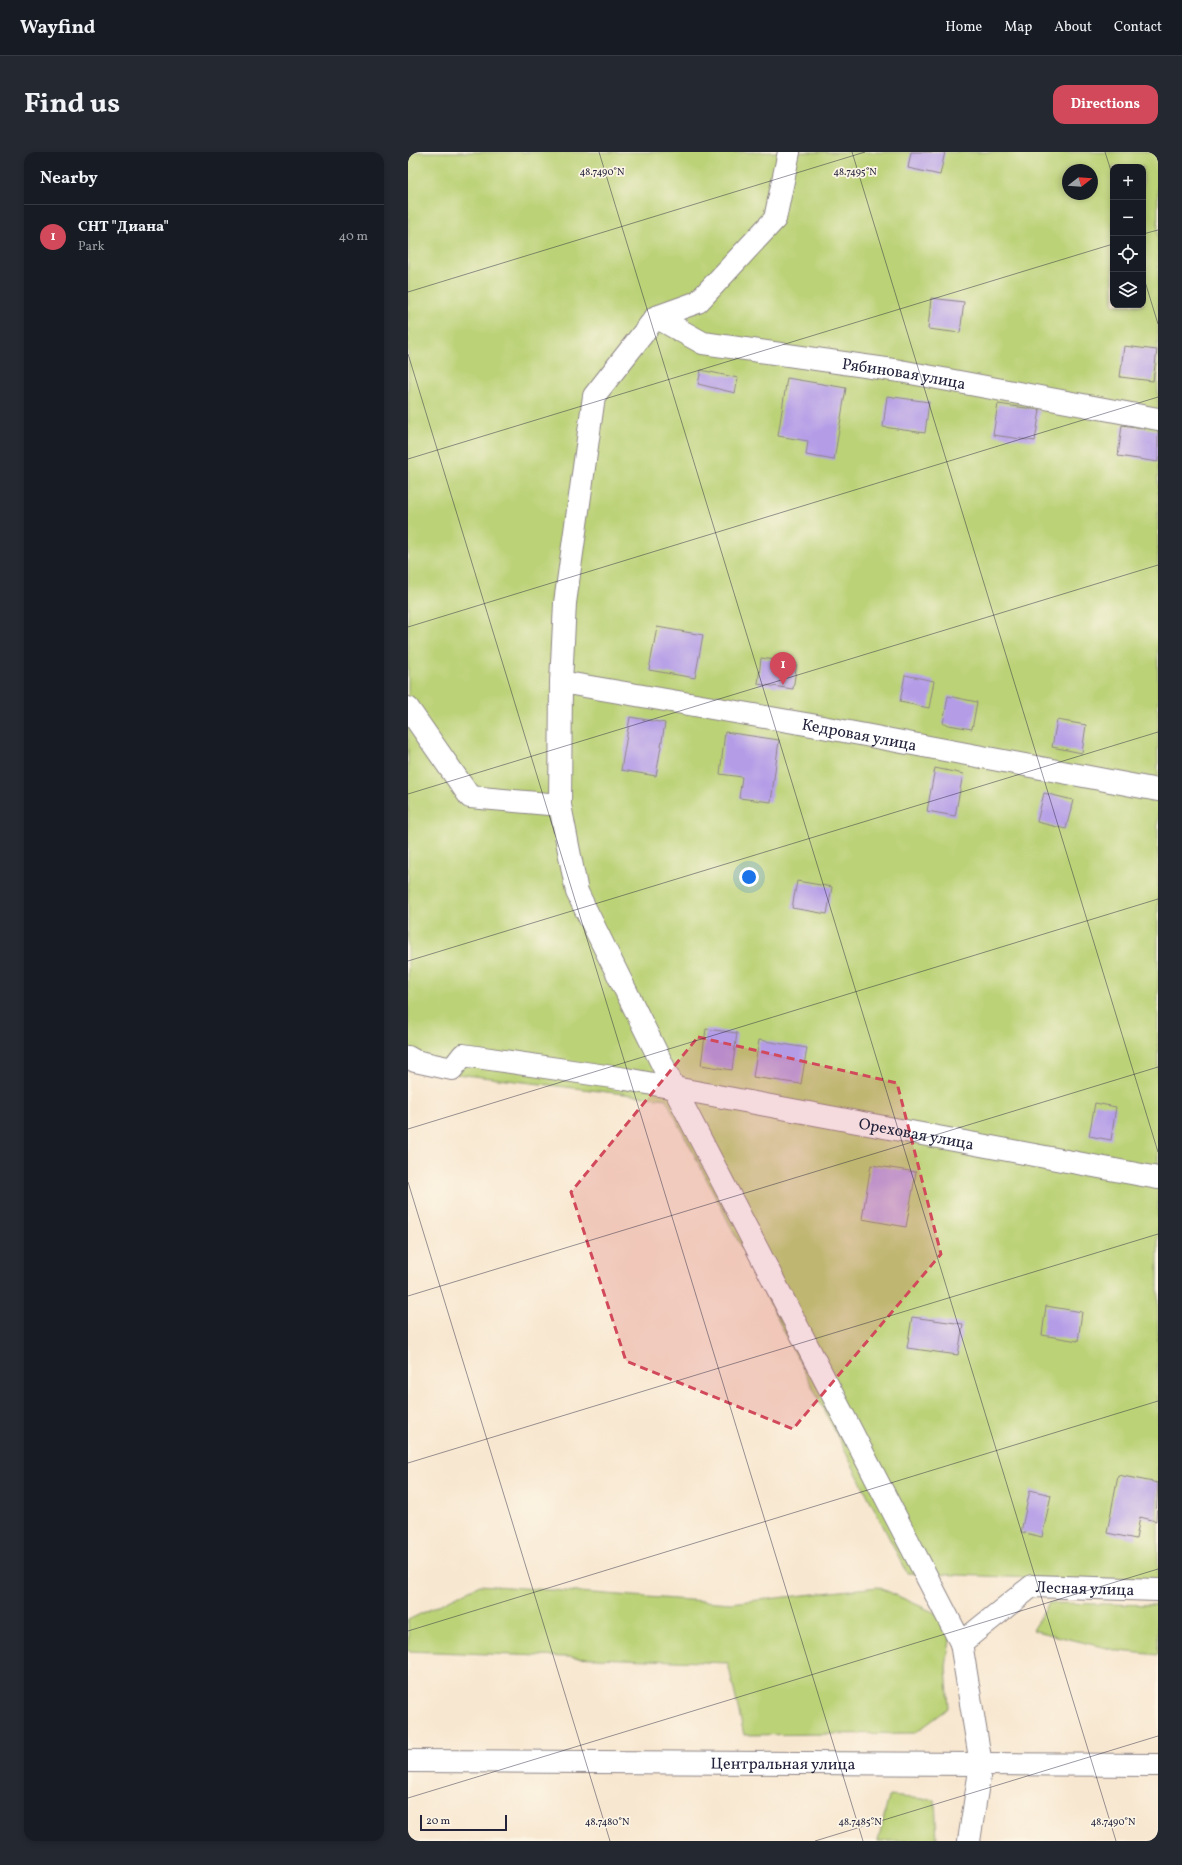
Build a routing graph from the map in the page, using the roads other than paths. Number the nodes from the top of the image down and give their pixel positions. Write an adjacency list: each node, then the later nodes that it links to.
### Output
1 (789, 152): 2 (street)
2 (656, 316): 3 (street, Рябиновая улица); 4 (street)
3 (1158, 419)
4 (561, 682): 6 (street, Кедровая улица); 7 (street)
5 (408, 708): 7 (street)
6 (1158, 790)
7 (560, 805): 9 (street)
8 (408, 1057): 9 (street, Ореховая улица)
9 (674, 1088): 10 (street, Ореховая улица); 12 (street)
10 (1158, 1178)
11 (1158, 1590): 12 (street, Лесная улица)
12 (961, 1643): 14 (street)
13 (408, 1761): 14 (street, Центральная улица)
14 (981, 1764): 15 (street, Центральная улица); 16 (street)
15 (1158, 1765)
16 (969, 1841)

